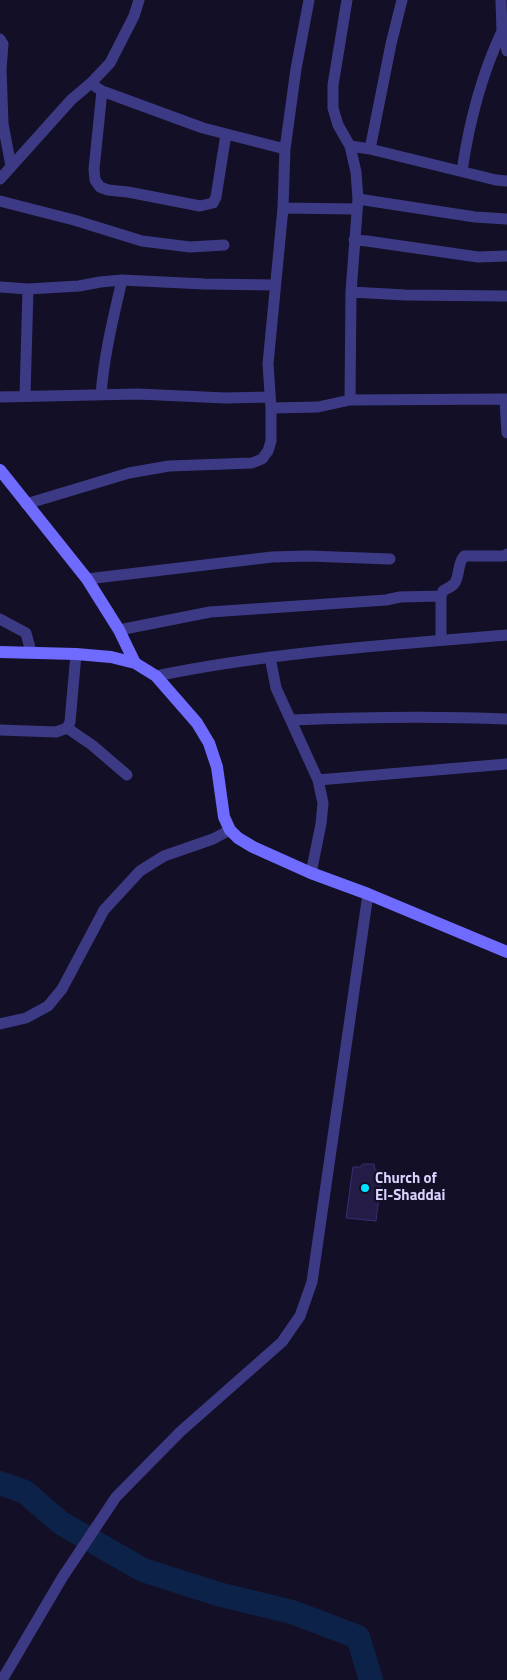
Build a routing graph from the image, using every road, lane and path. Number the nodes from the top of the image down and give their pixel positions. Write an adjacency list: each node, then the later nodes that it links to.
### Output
1 (139, 0): 9 (street)
2 (309, 0): 13 (street)
3 (347, 0): 12 (street)
4 (402, 0): 14 (street)
5 (500, 0): 6 (street)
6 (502, 31): 8 (street); 16 (street)
7 (0, 39): 15 (street)
8 (507, 50)
9 (91, 83): 10 (street); 15 (street)
10 (102, 91): 11 (street); 11 (street)
11 (226, 134): 13 (street)
12 (350, 146): 14 (street); 20 (street)
13 (286, 149): 21 (street)
14 (370, 149): 16 (street)
15 (11, 166): 17 (street)
16 (462, 172): 18 (street)
17 (0, 179)
18 (507, 181)
19 (0, 202): 24 (street)
20 (357, 204): 21 (street); 22 (street); 23 (street)
21 (283, 208): 27 (street)
22 (507, 219)
23 (354, 240): 25 (street); 30 (street)
24 (224, 245)
25 (507, 256)
26 (122, 280): 27 (street); 29 (street); 32 (street)
27 (275, 285): 37 (street)
28 (0, 287): 29 (street)
29 (28, 289): 34 (street)
30 (351, 292): 31 (street); 35 (street)
31 (507, 296)
32 (102, 395): 34 (street); 37 (street)
33 (0, 396): 34 (street)
34 (25, 396)
35 (350, 400): 36 (street); 37 (street)
36 (506, 400): 38 (street)
37 (271, 402): 40 (street)
38 (507, 433)
39 (0, 470): 40 (street)
40 (26, 504): 43 (street)
41 (507, 554): 44 (street)
42 (390, 559): 43 (street)
43 (87, 579): 46 (street)
44 (441, 596): 46 (street); 48 (street)
45 (0, 619): 50 (street)
46 (120, 630): 53 (street)
47 (507, 635): 48 (street)
48 (441, 640): 52 (street)
49 (0, 652): 50 (street)
50 (31, 652): 51 (street)
51 (76, 654): 53 (street); 57 (street)
52 (270, 657): 54 (street); 56 (street)
53 (135, 663): 54 (street)
54 (156, 676): 62 (street)
55 (507, 719): 56 (street)
56 (292, 720): 61 (street)
57 (67, 728): 58 (street); 60 (street)
58 (0, 730)
59 (507, 764): 61 (street)
60 (127, 774)
61 (318, 780): 63 (street)
62 (230, 830): 63 (street); 66 (street)
63 (311, 873): 64 (street)
64 (368, 894): 65 (street); 67 (street)
65 (507, 952)
66 (0, 1024)
67 (2, 1680)

